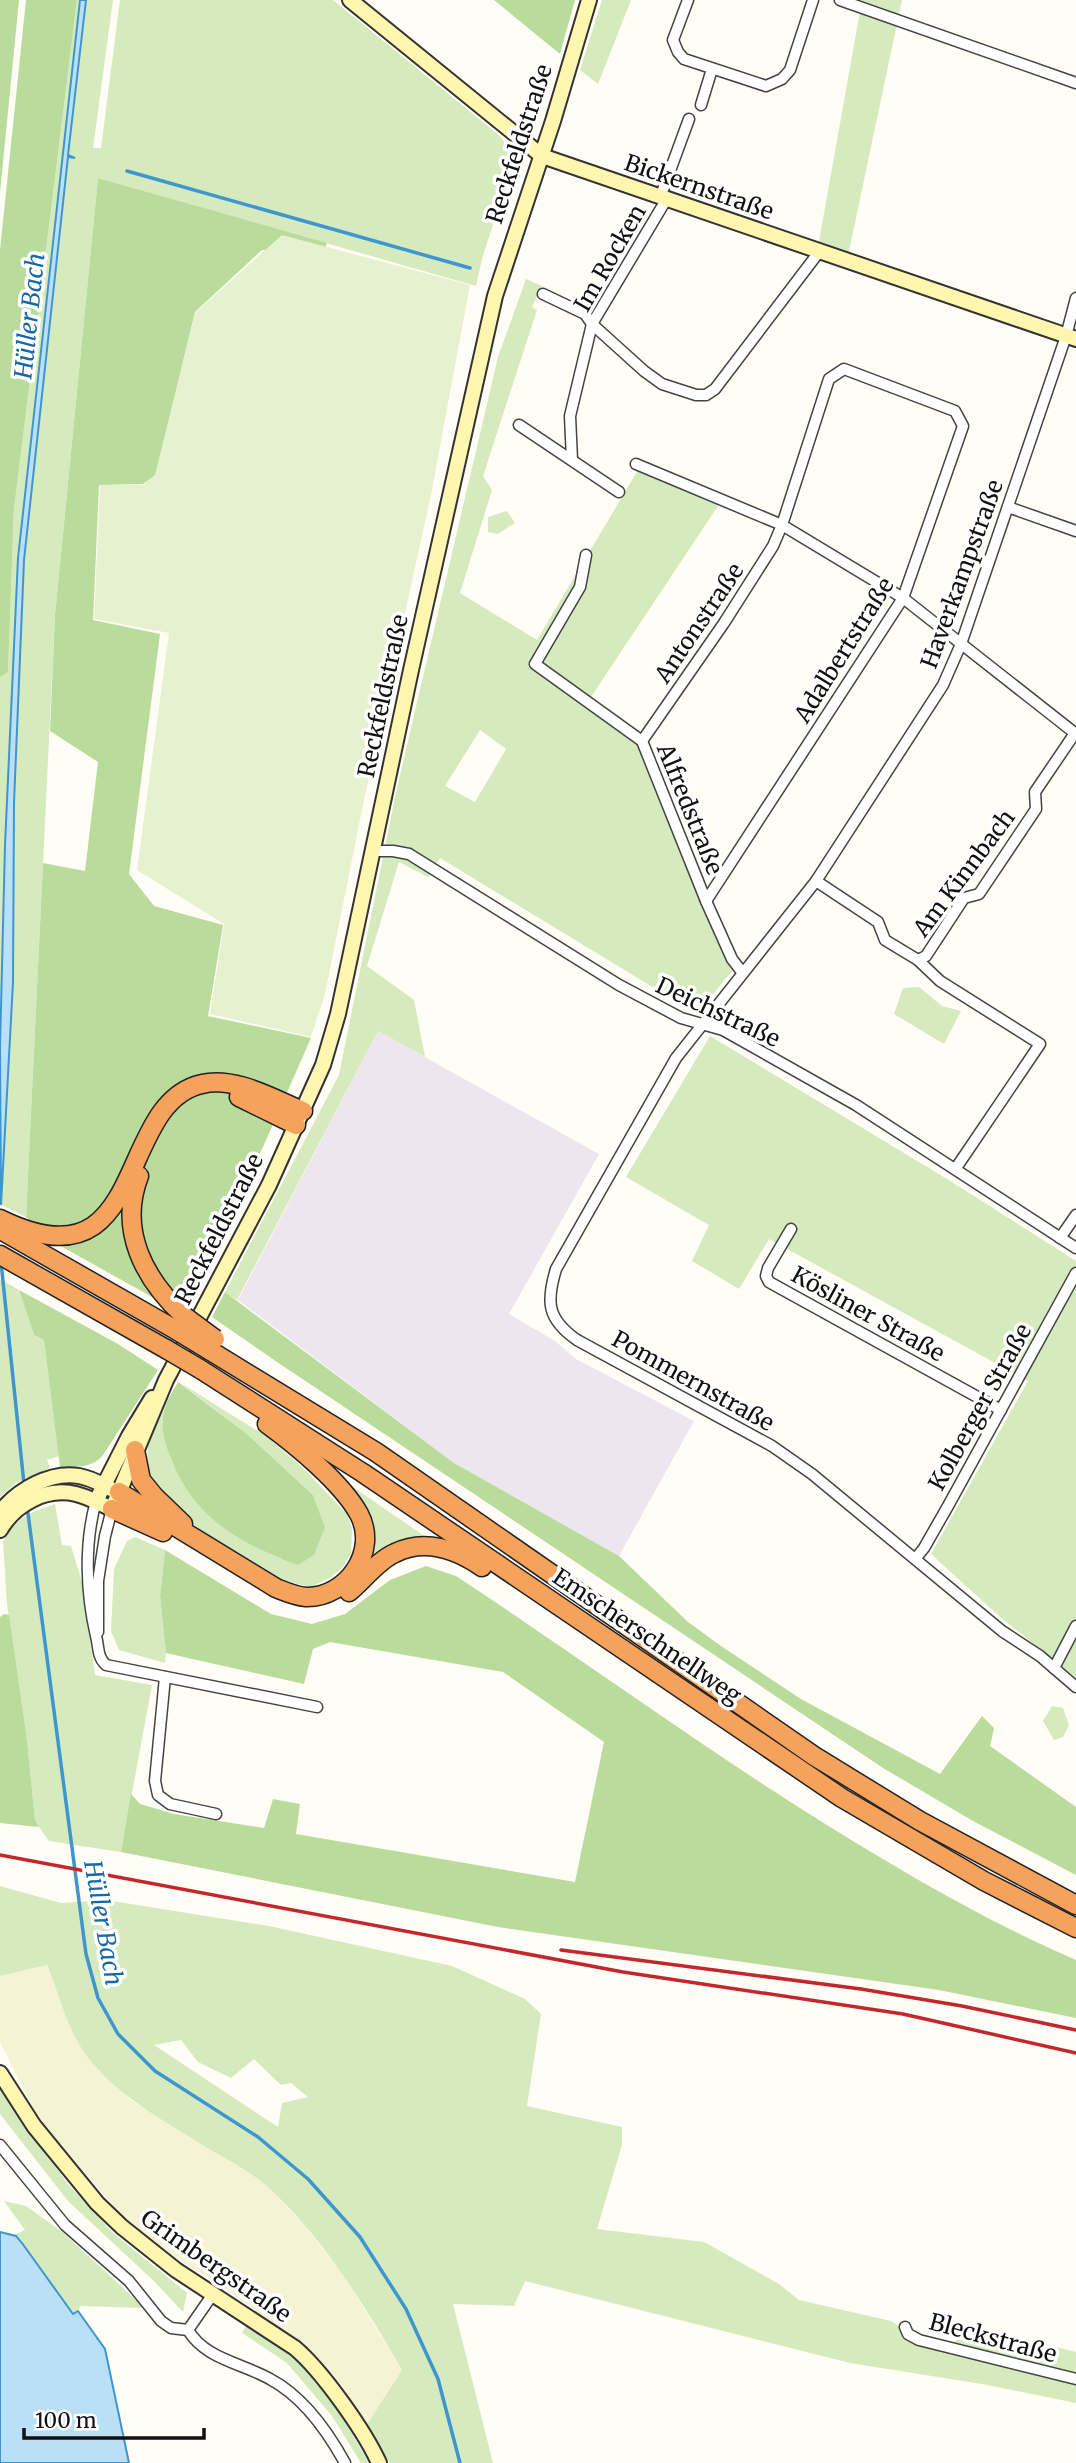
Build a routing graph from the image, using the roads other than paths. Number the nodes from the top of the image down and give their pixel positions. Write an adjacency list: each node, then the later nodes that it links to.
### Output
1 (350, 0): 10 (street, Bickernstraße)
2 (589, 0): 10 (street, Reckfeldstraße)
3 (688, 0): 6 (street)
4 (813, 0): 6 (street)
5 (840, 0): 7 (street)
6 (712, 69): 8 (street)
7 (1076, 83)
8 (701, 105)
9 (690, 119): 11 (street, Im Rocken)
10 (542, 156): 11 (street, Bickernstraße); 30 (street, Reckfeldstraße)
11 (663, 199): 12 (street, Bickernstraße); 15 (street, Im Rocken)
12 (820, 252): 15 (street); 16 (street, Bickernstraße)
13 (543, 293): 15 (street)
14 (1076, 298): 16 (street, Haverkampstraße)
15 (593, 324): 19 (street, Im Rocken)
16 (1071, 337): 22 (street, Haverkampstraße)
17 (828, 379): 23 (street, Antonstraße); 26 (street, Adalbertstraße)
18 (519, 425): 19 (street)
19 (572, 460): 21 (street)
20 (636, 464): 23 (street)
21 (619, 492)
22 (1007, 507): 24 (street); 27 (street, Haverkampstraße)
23 (782, 525): 26 (street); 29 (street, Antonstraße)
24 (1076, 531)
25 (586, 555): 29 (street, Alfredstraße)
26 (903, 598): 27 (street); 32 (street, Adalbertstraße)
27 (961, 643): 28 (street); 31 (street, Haverkampstraße)
28 (1076, 734): 33 (street, Am Kinnbach)
29 (642, 740): 32 (street, Alfredstraße)
30 (372, 851): 35 (street, Deichstraße); 36 (street, Reckfeldstraße)
31 (816, 881): 33 (street); 34 (street, Haverkampstraße)
32 (706, 901): 34 (street, Alfredstraße)
33 (918, 960): 37 (street)
34 (742, 972): 35 (street, Haverkampstraße)
35 (701, 1025): 37 (street, Deichstraße); 56 (street, Pommernstraße)
36 (300, 1118): 42 (highway); 47 (highway); 49 (street, Reckfeldstraße)
37 (956, 1168): 43 (street, Deichstraße)
38 (1076, 1215): 43 (street)
39 (0, 1219): 42 (highway)
40 (791, 1229): 50 (street, Kösliner Straße)
41 (0, 1230): 42 (highway)
42 (19, 1234): 47 (highway, Emscherschnellweg)
43 (1060, 1238): 44 (street, Deichstraße)
44 (1076, 1248)
45 (0, 1255): 48 (highway, bridge)
46 (1076, 1273): 50 (street, Kolberger Straße)
47 (180, 1323): 65 (highway, Emscherschnellweg, bridge)
48 (200, 1368): 55 (highway); 58 (highway, Emscherschnellweg)
49 (166, 1380): 51 (street, Reckfeldstraße); 52 (street, Reckfeldstraße)
50 (1001, 1409): 56 (street, Kolberger Straße)
51 (135, 1450): 52 (street, Reckfeldstraße); 55 (highway)
52 (108, 1497): 53 (street); 55 (highway); 58 (highway); 59 (street, Reckfeldstraße); 59 (street, Reckfeldstraße)
53 (5, 1511): 54 (street)
54 (0, 1530)
55 (202, 1544)
56 (916, 1558): 60 (street, Pommernstraße)
57 (1076, 1626): 60 (street)
58 (593, 1630): 66 (highway, Emscherschnellweg)
59 (97, 1639): 61 (street, Reckfeldstraße)
60 (1054, 1668): 62 (street, Pommernstraße)
61 (165, 1677): 63 (street, Reckfeldstraße); 64 (street)
62 (1076, 1687)
63 (317, 1707)
64 (216, 1814)
65 (1076, 1905)
66 (1076, 1928)
67 (0, 2073): 69 (street, Grimbergstraße)
68 (0, 2144): 71 (street)
69 (213, 2294): 71 (street); 74 (street, Grimbergstraße)
70 (905, 2327): 72 (street, Bleckstraße)
71 (188, 2330): 73 (street)
72 (1076, 2379)
73 (345, 2463)
74 (379, 2463)

